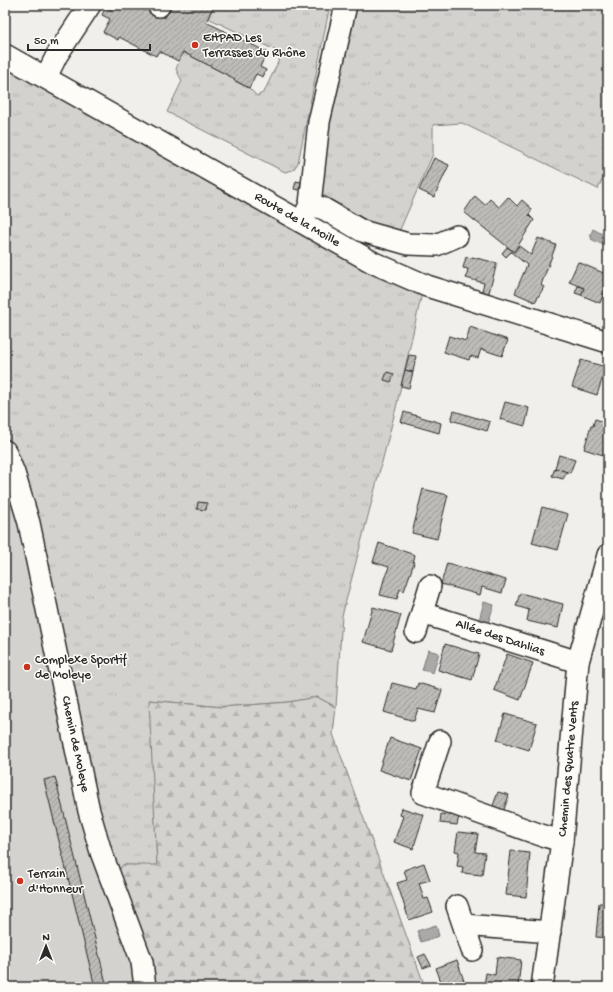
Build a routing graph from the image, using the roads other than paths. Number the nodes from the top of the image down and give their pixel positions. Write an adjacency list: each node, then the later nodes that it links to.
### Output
1 (90, 5): 4 (street)
2 (346, 5): 5 (street)
3 (5, 55): 4 (street, Route de la Moille)
4 (46, 78): 5 (street, Route de la Moille)
5 (306, 213): 6 (street); 7 (street, Route de la Moille)
6 (457, 236)
7 (608, 342)
8 (5, 451): 17 (street, Chemin de Moleye)
9 (608, 555): 10 (street, Chemin des Quatre Vents)
10 (604, 580): 12 (street, Chemin des Quatre Vents)
11 (430, 586): 12 (street, Allée des Dahlias)
12 (578, 662): 14 (street, Chemin des Quatre Vents)
13 (440, 741): 14 (street)
14 (562, 841): 15 (street, Chemin des Quatre Vents)
15 (550, 932): 16 (street); 18 (street, Chemin des Quatre Vents)
16 (472, 950)
17 (145, 987)
18 (542, 987)

